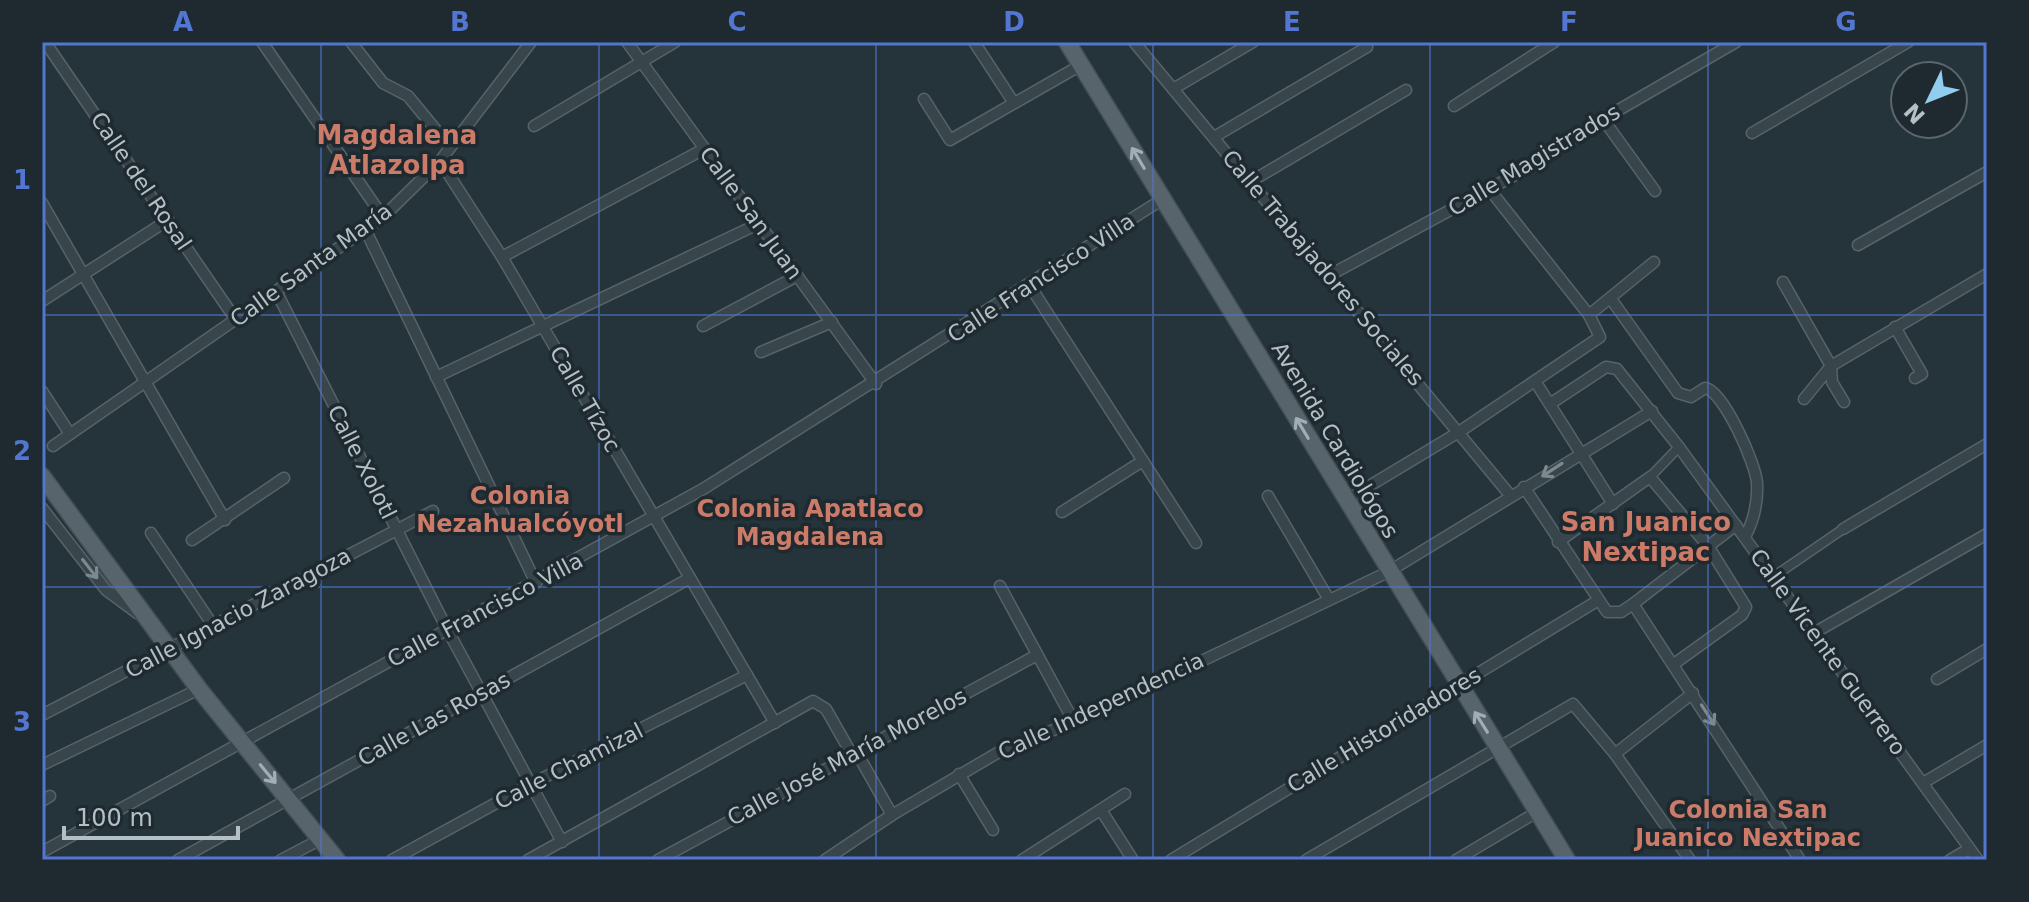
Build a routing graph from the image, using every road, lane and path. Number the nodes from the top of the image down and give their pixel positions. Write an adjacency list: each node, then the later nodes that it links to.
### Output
1 (45, 42): 36 (street, Calle del Rosal)
2 (262, 42): 35 (street)
3 (351, 42): 26 (street)
4 (531, 42): 26 (street, Calle Santa María)
5 (627, 42): 15 (street, Calle San Juan)
6 (675, 42): 15 (street)
7 (974, 42): 20 (street)
8 (1067, 42): 16 (main road, Avenida Cardiológos)
9 (1134, 42): 17 (street, Calle Trabajadores Sociales)
10 (1253, 42): 17 (street)
11 (1554, 42): 21 (street)
12 (1736, 42): 22 (street, Calle Magistrados)
13 (1908, 42): 24 (street)
14 (1367, 47): 25 (street)
15 (641, 61): 23 (street); 27 (street, Calle San Juan)
16 (1081, 65): 20 (street); 33 (main road, Avenida Cardiológos, one-way to 16)
17 (1173, 89): 25 (street, Calle Trabajadores Sociales)
18 (1406, 90): 30 (street)
19 (924, 99): 20 (street)
20 (1014, 103)
21 (1454, 106)
22 (1603, 119): 31 (street, Calle Magistrados); 32 (street)
23 (534, 126)
24 (1752, 133)
25 (1214, 137): 30 (street, Calle Trabajadores Sociales)
26 (450, 147): 28 (street, Calle Santa María)
27 (704, 149): 37 (street, Calle San Juan); 40 (street)
28 (440, 161): 35 (street, Calle Santa María); 40 (street, Calle Tízoc)
29 (1987, 172): 39 (street)
30 (1250, 182): 43 (street, Calle Trabajadores Sociales)
31 (1490, 190): 43 (street, Calle Magistrados); 51 (street)
32 (1655, 191)
33 (1163, 199): 47 (street, Calle Francisco Villa); 82 (main road, Avenida Cardiológos, one-way to 33)
34 (42, 203): 44 (street)
35 (383, 217): 38 (street, Calle Santa María)
36 (168, 220): 44 (street); 52 (street, Calle del Rosal)
37 (758, 224): 45 (street, Calle San Juan); 56 (street)
38 (366, 231): 48 (street, Calle Santa María); 59 (street)
39 (1858, 245)
40 (502, 257): 56 (street, Calle Tízoc)
41 (1654, 262): 49 (street)
42 (1987, 274): 55 (street)
43 (1330, 275): 69 (street, Calle Trabajadores Sociales)
44 (82, 276): 50 (street); 62 (street)
45 (797, 276): 53 (street, Calle San Juan); 54 (street)
46 (1783, 282): 58 (street)
47 (1030, 286): 63 (street, Calle Francisco Villa); 75 (street)
48 (277, 293): 52 (street, Calle Santa María); 91 (street, Calle Xolotl)
49 (1611, 299): 51 (street); 94 (street)
50 (42, 301)
51 (1589, 315): 61 (street)
52 (236, 320): 62 (street, Calle Santa María)
53 (832, 322): 57 (street); 63 (street, Calle San Juan)
54 (703, 326)
55 (1895, 327): 58 (street); 60 (street)
56 (544, 328): 59 (street); 87 (street, Calle Tízoc)
57 (761, 352)
58 (1831, 366): 65 (street); 66 (street)
59 (436, 377): 102 (street)
60 (1915, 378)
61 (1535, 381): 67 (street); 69 (street)
62 (144, 383): 70 (street, Calle Santa María); 88 (street)
63 (876, 384): 87 (street, Calle Francisco Villa)
64 (42, 391): 70 (street)
65 (1804, 399)
66 (1844, 402)
67 (1550, 404): 68 (street, Calle Vicente Guerrero); 74 (street)
68 (1652, 411): 72 (street, Calle Vicente Guerrero); 74 (street, Calle Independencia)
69 (1459, 432): 80 (street, Calle Trabajadores Sociales); 82 (street)
70 (70, 434): 73 (street, Calle Santa María)
71 (1987, 444): 90 (street)
72 (1679, 447): 77 (street); 89 (street, Calle Vicente Guerrero)
73 (50, 448)
74 (1580, 452): 79 (street, Calle Independencia, one-way to 79); 83 (street)
75 (1141, 462): 86 (street); 97 (street)
76 (42, 476): 107 (main road)
77 (1650, 477): 83 (street); 98 (street)
78 (284, 478): 88 (street)
79 (1524, 487): 80 (street, Calle Independencia); 96 (street)
80 (1510, 495): 99 (street, Calle Independencia)
81 (1268, 496): 104 (street)
82 (1346, 500): 99 (main road, Avenida Cardiológos)
83 (1613, 504): 96 (street)
84 (42, 508): 107 (street, one-way to 107)
85 (433, 511): 91 (street, Calle Ignacio Zaragoza)
86 (1062, 512)
87 (655, 517): 101 (street, Calle Tízoc); 102 (street, Calle Francisco Villa)
88 (225, 520): 95 (street)
89 (1736, 525): 94 (street, Calle Vicente Guerrero); 98 (street)
90 (1843, 529): 100 (street)
91 (396, 530): 108 (street, Calle Ignacio Zaragoza); 109 (street, Calle Xolotl)
92 (151, 533): 108 (street)
93 (1987, 534): 110 (street)
94 (1745, 537): 100 (street, Calle Vicente Guerrero)
95 (192, 540)
96 (1558, 542): 105 (street)
97 (1196, 543)
98 (1708, 546): 106 (street); 114 (street)
99 (1388, 572): 104 (street, Calle Independencia); 117 (main road, Avenida Cardiológos)
100 (1773, 577): 110 (street, Calle Vicente Guerrero)
101 (690, 578): 115 (street, Calle Tízoc); 119 (street, Calle Las Rosas)
102 (536, 583): 109 (street, Calle Francisco Villa)
103 (1000, 586): 113 (street)
104 (1328, 598): 122 (street, Calle Independencia)
105 (1597, 601): 106 (street); 117 (street, Calle Historidadores)
106 (1633, 604): 114 (street)
107 (152, 624): 111 (main road)
108 (214, 627): 111 (street, Calle Ignacio Zaragoza)
109 (447, 629): 119 (street, Calle Xolotl); 124 (street, Calle Francisco Villa)
110 (1814, 633): 131 (street, Calle Vicente Guerrero)
111 (170, 648): 118 (main road); 121 (street, Calle Ignacio Zaragoza)
112 (1987, 649): 116 (street)
113 (1037, 655): 122 (street); 127 (street, Calle José María Morelos)
114 (1674, 664): 120 (street)
115 (747, 675): 123 (street, Calle Tízoc); 132 (street, Calle Chamizal)
116 (1937, 679)
117 (1458, 685): 126 (main road, Avenida Cardiológos, one-way to 117); 153 (street, Calle Historidadores)
118 (199, 689): 124 (main road); 129 (street)
119 (481, 693): 132 (street, Calle Xolotl); 134 (street, Calle Las Rosas)
120 (1693, 693): 128 (street); 143 (street, one-way to 143)
121 (42, 715)
122 (1074, 722): 130 (street, Calle Independencia)
123 (775, 723): 127 (street); 140 (street)
124 (242, 742): 134 (main road, one-way to 134); 142 (street, Calle Francisco Villa)
125 (1987, 745): 131 (street)
126 (1496, 748): 128 (street); 136 (main road, Avenida Cardiológos); 154 (street)
127 (854, 753): 137 (street); 149 (street, Calle José María Morelos)
128 (1615, 754): 157 (street)
129 (42, 765)
130 (959, 774): 137 (street, Calle Independencia); 138 (street)
131 (1923, 783): 141 (street, Calle Vicente Guerrero)
132 (531, 784): 140 (street, Calle Xolotl); 147 (street, Calle Chamizal)
133 (1125, 794): 135 (street)
134 (289, 799): 139 (main road); 144 (street, Calle Las Rosas)
135 (1101, 810): 151 (street); 152 (street)
136 (1537, 812): 155 (street); 156 (main road, Avenida Cardiológos)
137 (892, 815): 150 (street, Calle Independencia)
138 (993, 830)
139 (321, 839): 145 (street); 146 (main road)
140 (562, 842): 148 (street)
141 (1969, 849): 158 (street); 159 (street, Calle Vicente Guerrero)
142 (42, 852)
143 (1798, 859)
144 (178, 860)
145 (281, 860)
146 (337, 860)
147 (392, 860)
148 (528, 860)
149 (658, 860)
150 (825, 860)
151 (1022, 860)
152 (1133, 860)
153 (1171, 860)
154 (1306, 860)
155 (1456, 860)
156 (1567, 860)
157 (1690, 860)
158 (1950, 860)
159 (1978, 860)

